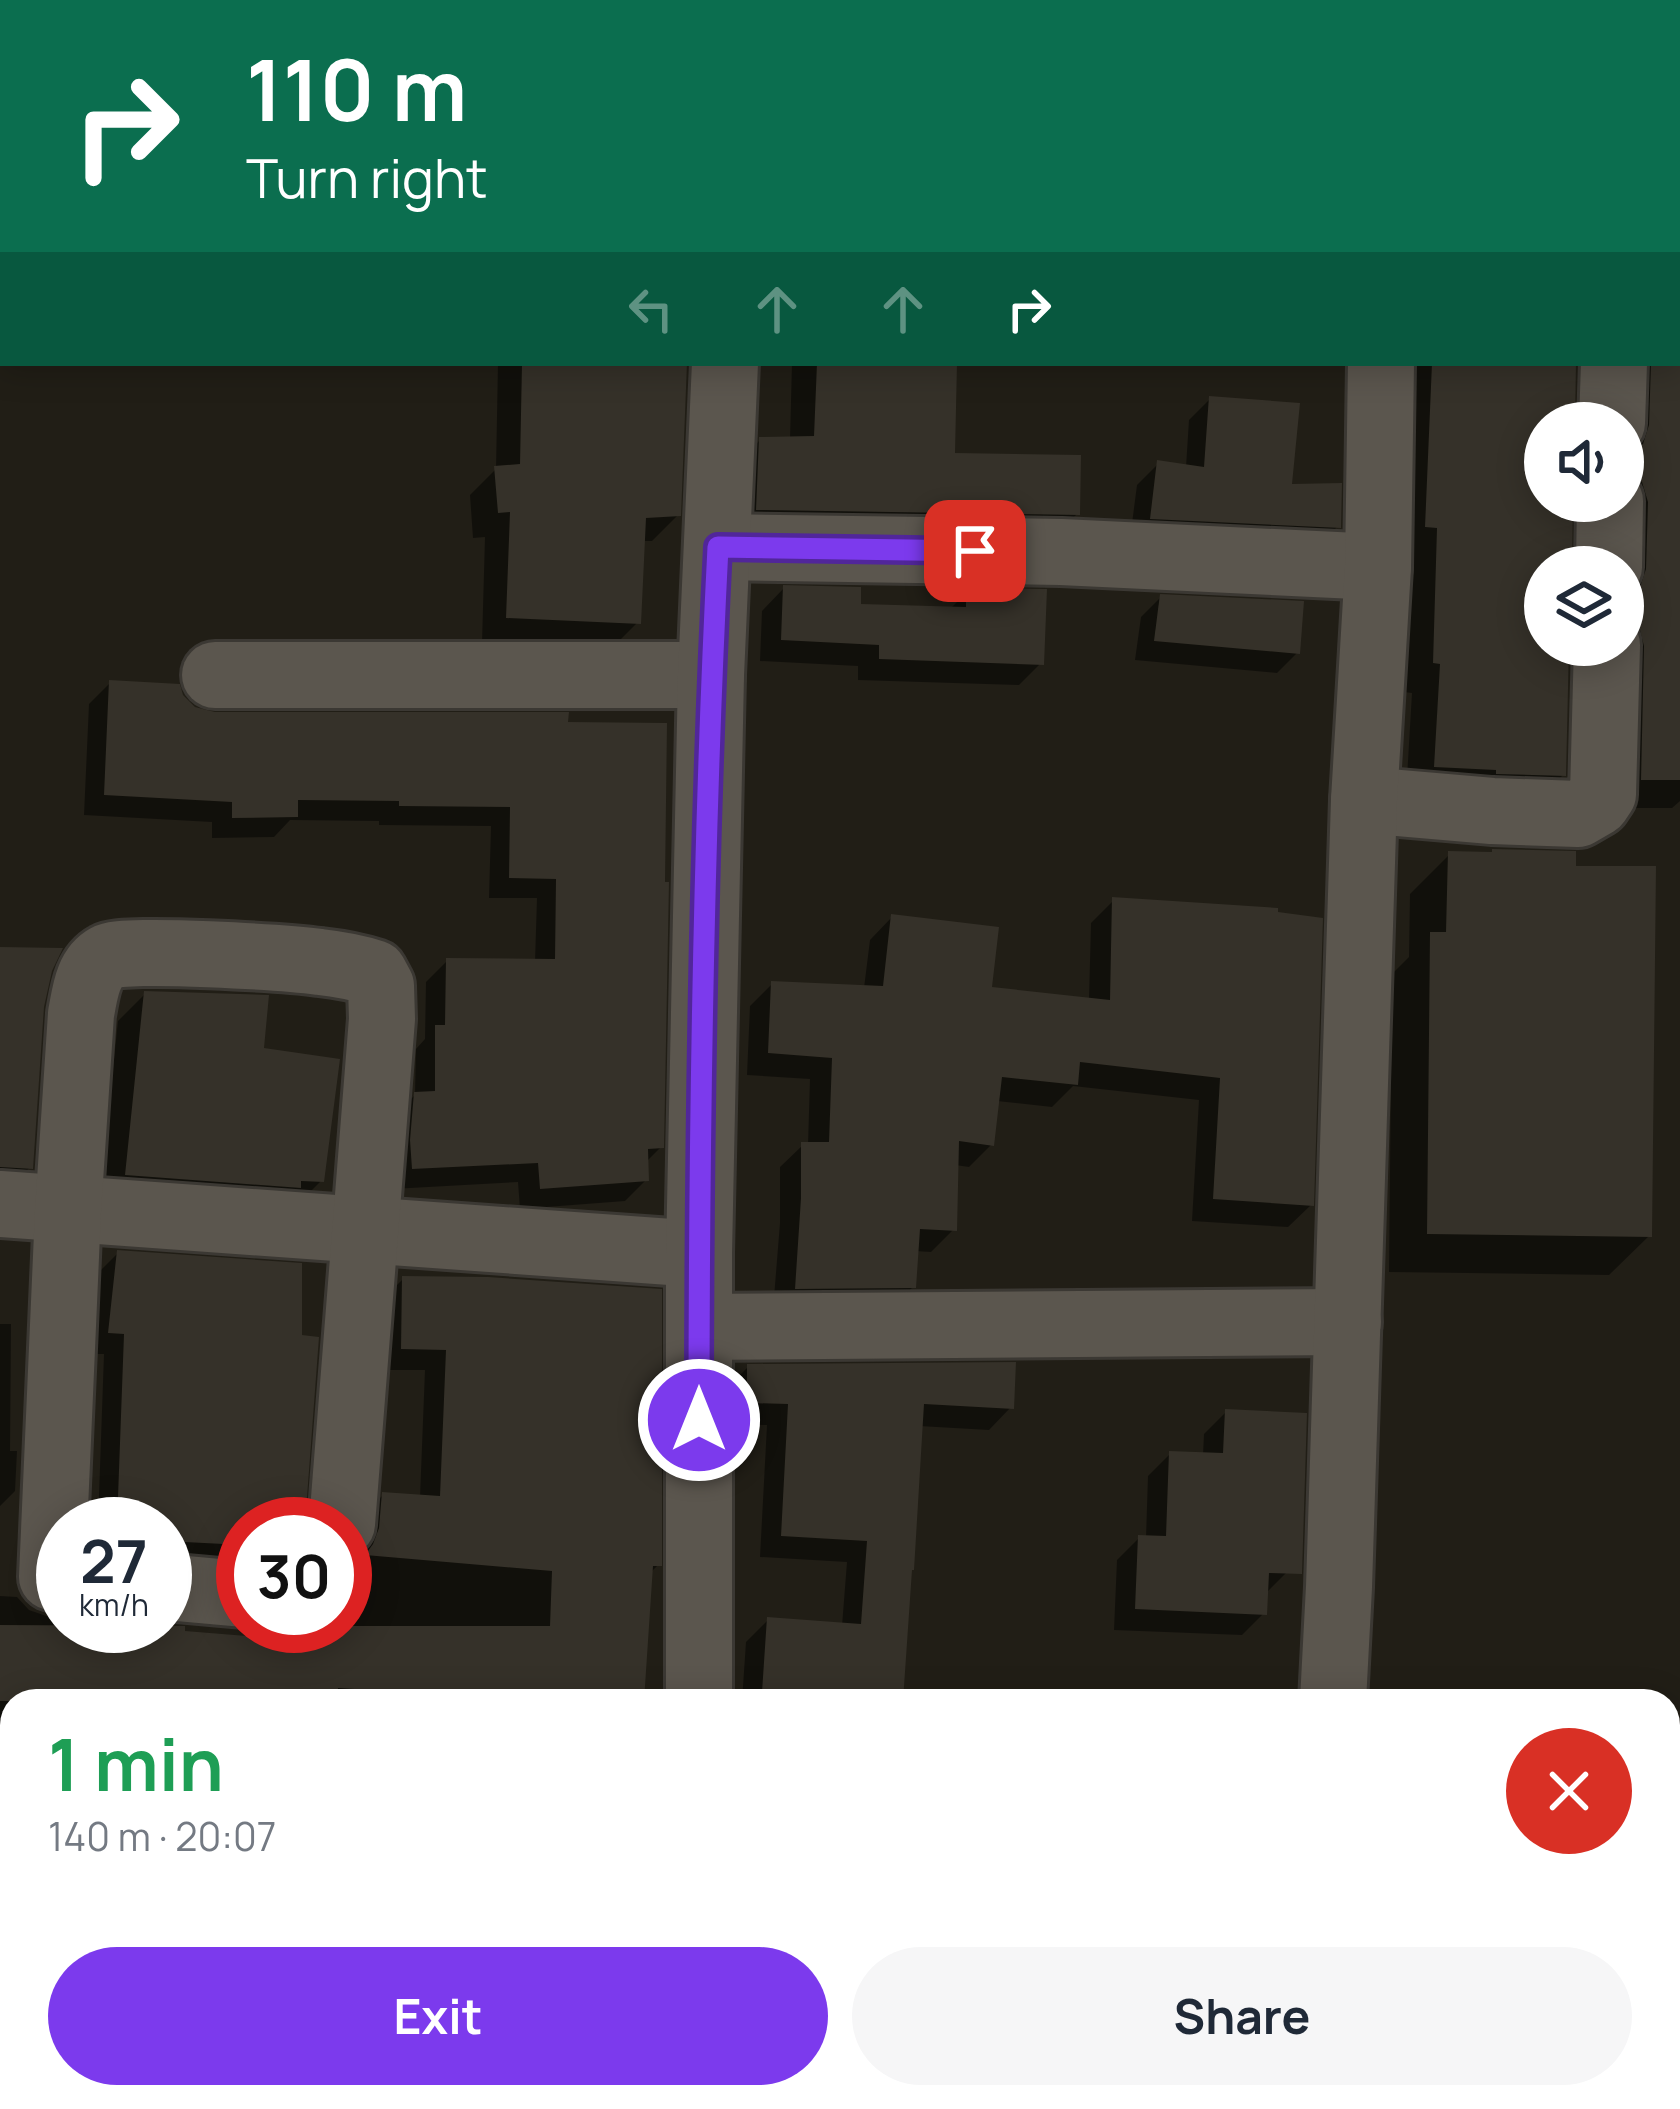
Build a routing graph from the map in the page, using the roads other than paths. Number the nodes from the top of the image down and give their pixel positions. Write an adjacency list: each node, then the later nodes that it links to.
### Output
1 (725, 366): 5 (street)
2 (1381, 366): 6 (street)
3 (1614, 366): 4 (street)
4 (1613, 402)
5 (718, 547): 6 (street); 9 (street)
6 (1378, 567): 10 (street)
7 (1607, 666): 10 (street)
8 (215, 675): 9 (street)
9 (711, 675): 14 (street)
10 (1364, 800): 15 (street)
11 (0, 1204): 12 (street)
12 (68, 1211): 13 (street); 13 (street); 17 (street)
13 (365, 1231): 14 (street); 18 (street)
14 (699, 1254): 16 (street)
15 (1348, 1322): 16 (street); 20 (street)
16 (700, 1327): 19 (street)
17 (44, 1497)
18 (344, 1497)
19 (699, 1689)
20 (1333, 1689)

